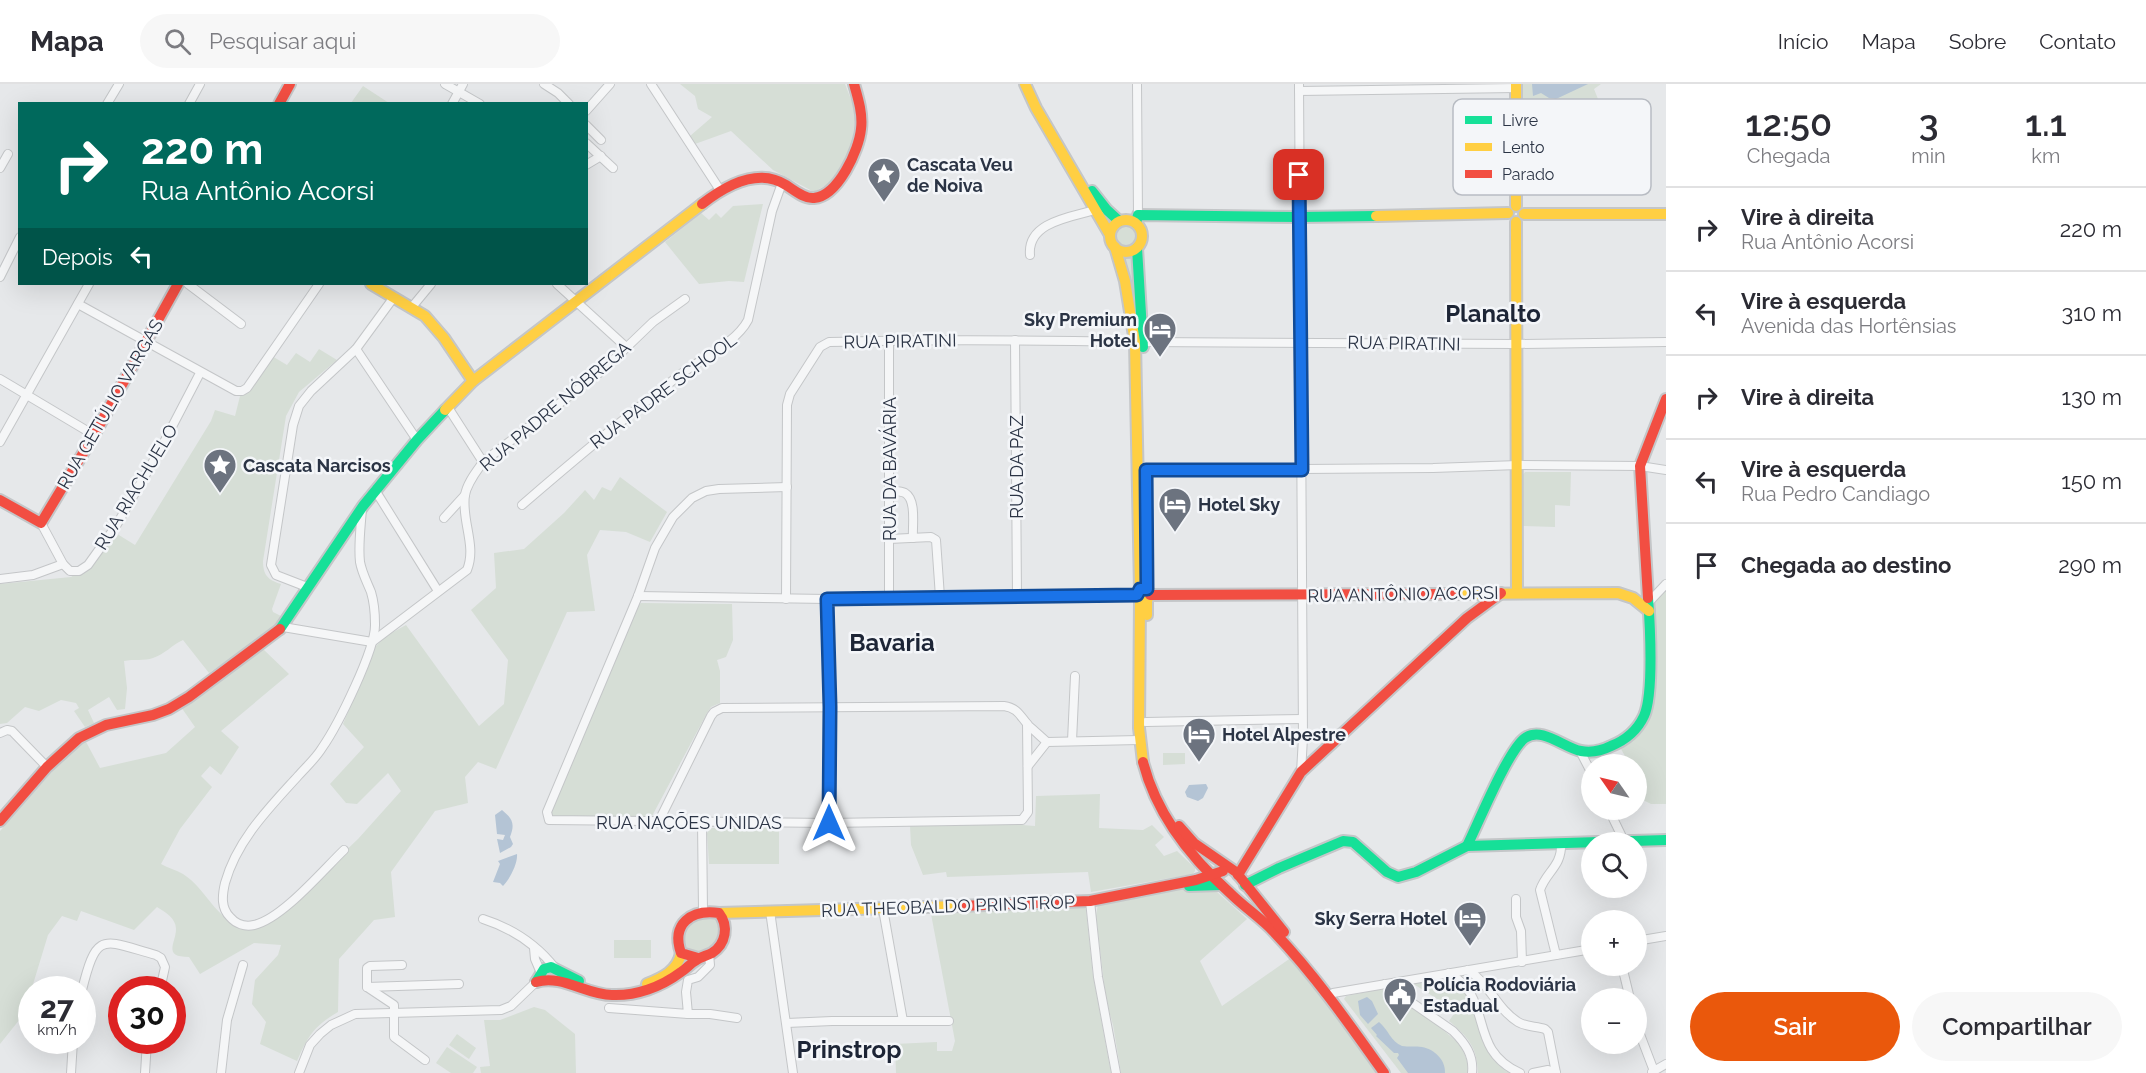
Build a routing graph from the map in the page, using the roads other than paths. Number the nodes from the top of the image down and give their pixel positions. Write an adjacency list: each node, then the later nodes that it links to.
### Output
1 (119, 84): 16 (street)
2 (200, 84): 17 (street)
3 (290, 84): 18 (street)
4 (445, 84): 15 (street)
5 (463, 84): 15 (street)
6 (544, 84): 21 (street)
7 (610, 84): 22 (street)
8 (651, 84): 32 (street)
9 (854, 84): 31 (street)
10 (1025, 84): 34 (street)
11 (1033, 84): 39 (street)
12 (1137, 84): 38 (street)
13 (1516, 86): 14 (street)
14 (1299, 88): 37 (street)
15 (459, 92): 19 (street); 20 (street)
16 (108, 102)
17 (190, 102)
18 (280, 102)
19 (453, 102)
20 (476, 102)
21 (567, 102)
22 (588, 109)
23 (588, 127): 24 (street)
24 (601, 140)
25 (588, 144): 27 (street)
26 (8, 154): 29 (street)
27 (601, 156): 28 (street); 30 (street)
28 (588, 164)
29 (0, 168)
30 (613, 168)
31 (782, 183): 32 (street); 88 (street, RUA PADRE SCHOOL)
32 (720, 190): 55 (street)
33 (1516, 195): 35 (street)
34 (1095, 210): 40 (street); 44 (street)
35 (1516, 214): 36 (street); 37 (street); 65 (street)
36 (1666, 214)
37 (1299, 217): 38 (street); 63 (street)
38 (1137, 219): 39 (street); 43 (street)
39 (1119, 221): 40 (street)
40 (1110, 236): 42 (street)
41 (18, 241): 45 (street)
42 (1114, 247): 43 (street); 62 (street)
43 (1137, 248): 62 (street)
44 (1030, 255)
45 (0, 277)
46 (88, 285): 56 (street)
47 (177, 285): 61 (street, RUA GETÚLIO VARGAS)
48 (189, 285): 58 (street)
49 (318, 285): 68 (street)
50 (373, 285): 53 (street)
51 (430, 285): 57 (street)
52 (558, 285): 55 (street)
53 (394, 297): 57 (street); 67 (street)
54 (685, 299): 66 (street, RUA PADRE NÓBREGA)
55 (578, 302): 66 (street); 70 (street)
56 (78, 304): 61 (street); 71 (street)
57 (412, 307): 70 (street)
58 (241, 324)
59 (889, 340): 60 (street, RUA PIRATINI); 83 (street, RUA PIRATINI); 85 (street, RUA DA BAVÁRIA)
60 (1015, 340): 62 (street, RUA PIRATINI); 101 (street, RUA DA PAZ)
61 (147, 342): 68 (street); 74 (street, RUA GETÚLIO VARGAS)
62 (1139, 342): 63 (street, RUA PIRATINI); 80 (street); 102 (street)
63 (1300, 342): 65 (street, RUA PIRATINI); 81 (street)
64 (1666, 342): 65 (street, RUA PIRATINI)
65 (1515, 344): 78 (street)
66 (626, 347): 77 (street, RUA PADRE NÓBREGA)
67 (356, 349): 75 (street); 97 (street)
68 (200, 373): 94 (street, RUA RIACHUELO)
69 (0, 379): 71 (street)
70 (473, 381): 73 (street)
71 (27, 396): 74 (street); 76 (street)
72 (1666, 399): 79 (street)
73 (449, 408): 75 (street); 77 (street)
74 (94, 435): 91 (street, RUA GETÚLIO VARGAS)
75 (417, 440): 84 (street)
76 (0, 442)
77 (483, 462): 86 (street, RUA PADRE NÓBREGA)
78 (1518, 465): 79 (street); 81 (street); 100 (street)
79 (1640, 466): 82 (street); 109 (street)
80 (1146, 470): 81 (street); 102 (street)
81 (1302, 470): 104 (street)
82 (1666, 470)
83 (787, 487): 103 (street); 107 (street, RUA PIRATINI)
84 (375, 490): 89 (street); 98 (street)
85 (889, 490): 92 (street); 93 (street, RUA DA BAVÁRIA)
86 (465, 495): 90 (street, RUA PADRE NÓBREGA); 98 (street)
87 (0, 500): 91 (street)
88 (522, 505)
89 (363, 506): 97 (street); 111 (street)
90 (444, 518)
91 (41, 523): 94 (street)
92 (913, 538): 93 (street); 106 (street)
93 (890, 539): 105 (street, RUA DA BAVÁRIA)
94 (63, 564): 95 (street)
95 (0, 579)
96 (1666, 584): 109 (street)
97 (307, 586): 110 (street)
98 (438, 591): 111 (street)
99 (1501, 592): 100 (street, RUA ANTÔNIO ACORSI); 104 (street, RUA ANTÔNIO ACORSI); 125 (street)
100 (1517, 592): 109 (street, RUA ANTÔNIO ACORSI)
101 (1017, 595): 102 (street, RUA ANTÔNIO ACORSI); 106 (street, RUA ANTÔNIO ACORSI)
102 (1144, 595): 104 (street, RUA ANTÔNIO ACORSI); 115 (street); 118 (street)
103 (638, 596): 107 (street, RUA ANTÔNIO ACORSI); 128 (street, RUA NAÇÕES UNIDAS)
104 (1301, 596): 114 (street)
105 (889, 597): 106 (street, RUA ANTÔNIO ACORSI); 108 (street, RUA ANTÔNIO ACORSI)
106 (940, 597)
107 (786, 599): 108 (street, RUA ANTÔNIO ACORSI)
108 (827, 599): 113 (street)
109 (1648, 607): 121 (street)
110 (282, 627): 111 (street); 124 (street)
111 (372, 642): 135 (street)
112 (1075, 676): 119 (street)
113 (830, 707): 116 (street); 128 (street); 129 (street)
114 (1302, 719): 115 (street); 125 (street)
115 (1146, 722): 136 (street)
116 (1027, 724): 120 (street); 123 (street, RUA NAÇÕES UNIDAS)
117 (0, 733): 124 (street)
118 (1139, 740): 119 (street); 137 (street)
119 (1072, 741): 120 (street)
120 (1047, 742): 123 (street)
121 (1580, 751): 122 (street); 134 (street)
122 (1582, 754)
123 (1028, 766): 129 (street, RUA NAÇÕES UNIDAS)
124 (48, 767): 126 (street)
125 (1301, 772): 136 (street)
126 (0, 821)
127 (702, 822): 128 (street, RUA NAÇÕES UNIDAS); 129 (street, RUA NAÇÕES UNIDAS); 141 (street)
128 (658, 823)
129 (829, 823)
130 (1647, 840): 131 (street)
131 (1666, 840)
132 (1581, 843): 133 (street)
133 (1561, 844): 134 (street); 151 (street)
134 (1467, 846): 136 (street)
135 (344, 850)
136 (1235, 874): 137 (street); 137 (street, RUA THEOBALDO PRINSTROP); 165 (street)
137 (1222, 883): 139 (street, RUA THEOBALDO PRINSTROP); 165 (street)
138 (1516, 898): 153 (street)
139 (1090, 901): 140 (street, RUA THEOBALDO PRINSTROP); 184 (street)
140 (883, 909): 142 (street, RUA THEOBALDO PRINSTROP); 170 (street)
141 (704, 911): 143 (street); 149 (street)
142 (770, 911): 143 (street, RUA THEOBALDO PRINSTROP); 172 (street)
143 (723, 917): 150 (street, RUA THEOBALDO PRINSTROP)
144 (483, 920): 147 (street)
145 (1666, 936): 146 (street)
146 (1647, 939)
147 (534, 948): 156 (street); 161 (street)
148 (1581, 951): 151 (street)
149 (681, 953): 152 (street); 156 (street)
150 (709, 954): 152 (street); 168 (street)
151 (1556, 955): 153 (street)
152 (698, 958): 161 (street)
153 (1522, 962): 157 (street)
154 (243, 965): 181 (street)
155 (402, 965): 164 (street)
156 (555, 968): 161 (street)
157 (1468, 970): 158 (street); 190 (street)
158 (1447, 972): 163 (street); 188 (street)
159 (86, 976): 160 (street)
160 (163, 976)
161 (539, 977): 167 (street)
162 (459, 984): 164 (street)
163 (1385, 984): 165 (street); 187 (street)
164 (367, 987): 167 (street)
165 (1331, 995): 185 (street); 186 (street)
166 (609, 1008): 168 (street)
167 (396, 1012): 176 (street); 182 (street)
168 (688, 1014): 169 (street)
169 (738, 1018)
170 (903, 1021): 171 (street); 172 (street)
171 (948, 1021)
172 (787, 1023): 183 (street)
173 (72, 1054): 179 (street)
174 (146, 1054): 180 (street)
175 (1646, 1054): 178 (street)
176 (425, 1060)
177 (1666, 1064): 178 (street)
178 (1652, 1072)
179 (71, 1073)
180 (145, 1073)
181 (221, 1073)
182 (299, 1073)
183 (793, 1073)
184 (1116, 1073)
185 (1384, 1073)
186 (1392, 1073)
187 (1472, 1073)
188 (1520, 1073)
189 (1533, 1073): 190 (street)
190 (1556, 1073)

